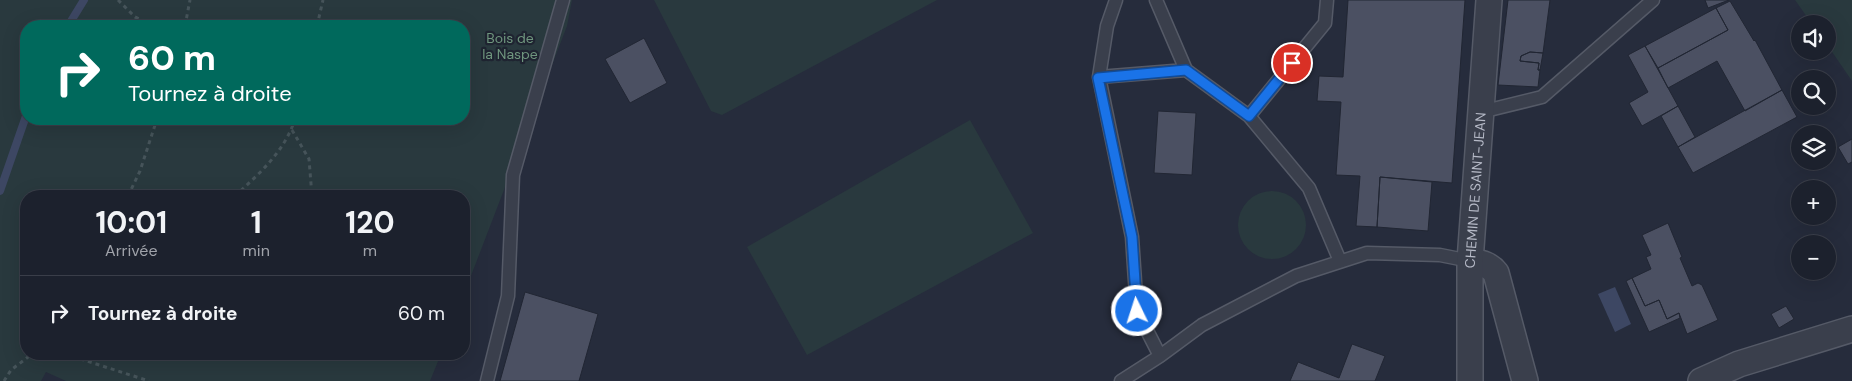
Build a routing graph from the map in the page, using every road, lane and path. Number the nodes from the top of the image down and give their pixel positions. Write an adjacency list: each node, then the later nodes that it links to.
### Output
1 (118, 0): 10 (path)
2 (190, 0): 11 (path)
3 (323, 0): 12 (path)
4 (563, 0): 31 (lane)
5 (1116, 0): 14 (lane)
6 (1156, 0): 13 (lane)
7 (1327, 0): 16 (lane)
8 (1489, 0): 15 (street, CHEMIN DE SAINT-JEAN)
9 (1653, 0): 15 (lane)
10 (142, 20)
11 (186, 20)
12 (318, 20)
13 (1186, 70): 14 (lane); 16 (lane)
14 (1098, 78): 26 (lane)
15 (1481, 112): 24 (street, CHEMIN DE SAINT-JEAN)
16 (1249, 116): 23 (lane)
17 (155, 125): 20 (path)
18 (293, 125): 19 (path)
19 (292, 129): 21 (path); 22 (path)
20 (131, 190)
21 (241, 190)
22 (312, 190)
23 (1340, 261): 24 (lane); 26 (lane)
24 (1470, 261): 33 (street, CHEMIN DE SAINT-JEAN); 34 (street)
25 (1852, 329): 35 (street)
26 (1160, 356): 32 (lane)
27 (24, 360): 29 (path)
28 (84, 360): 30 (path)
29 (4, 381)
30 (149, 381)
31 (487, 381)
32 (1121, 381)
33 (1470, 381)
34 (1525, 381)
35 (1701, 381)

